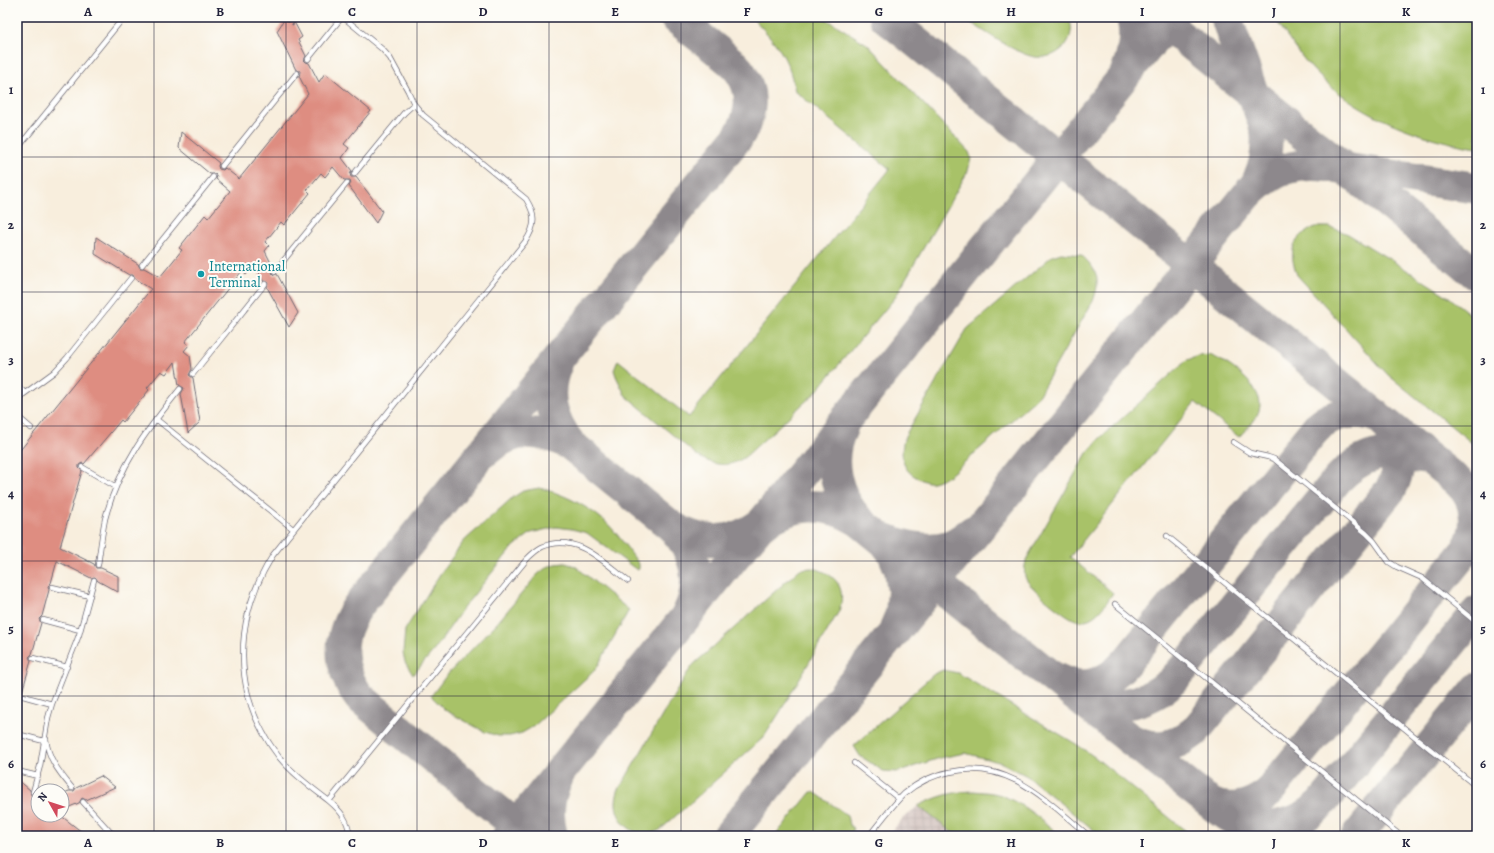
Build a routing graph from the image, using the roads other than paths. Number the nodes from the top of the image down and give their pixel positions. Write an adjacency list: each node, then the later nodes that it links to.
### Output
1 (124, 17): 6 (lane)
2 (343, 17): 3 (lane); 5 (lane)
3 (308, 59)
4 (297, 73): 7 (lane)
5 (414, 104): 8 (lane); 26 (lane)
6 (17, 149)
7 (222, 166)
8 (354, 174)
9 (213, 177): 11 (lane)
10 (347, 184): 12 (lane)
11 (142, 265)
12 (275, 271)
13 (131, 278): 18 (lane)
14 (265, 284): 15 (lane)
15 (193, 374)
16 (17, 384): 18 (lane)
17 (180, 389): 21 (lane)
18 (25, 393): 19 (lane)
19 (17, 399)
20 (17, 416): 22 (lane)
21 (156, 419): 25 (lane); 26 (lane)
22 (31, 428)
23 (1233, 442): 35 (lane)
24 (82, 467): 25 (lane)
25 (116, 486): 28 (lane)
26 (293, 529): 51 (lane)
27 (1167, 536): 48 (lane)
28 (98, 565)
29 (94, 580): 32 (lane)
30 (628, 581): 51 (lane)
31 (52, 587): 32 (lane)
32 (90, 596): 36 (lane)
33 (1115, 604): 57 (lane)
34 (43, 620): 36 (lane)
35 (1477, 623)
36 (80, 630): 38 (lane)
37 (33, 658): 38 (lane)
38 (67, 667): 40 (lane)
39 (23, 696): 40 (lane)
40 (52, 704): 41 (lane)
41 (46, 730): 43 (lane); 49 (lane)
42 (17, 734): 43 (lane)
43 (44, 741): 46 (lane)
44 (854, 763): 50 (lane)
45 (17, 770): 46 (lane)
46 (38, 776): 47 (lane)
47 (36, 783)
48 (1477, 787)
49 (72, 788)
50 (900, 799): 55 (lane); 56 (lane)
51 (329, 801): 54 (lane)
52 (84, 802): 53 (lane)
53 (114, 836)
54 (350, 836)
55 (869, 836)
56 (1089, 836)
57 (1401, 836)

